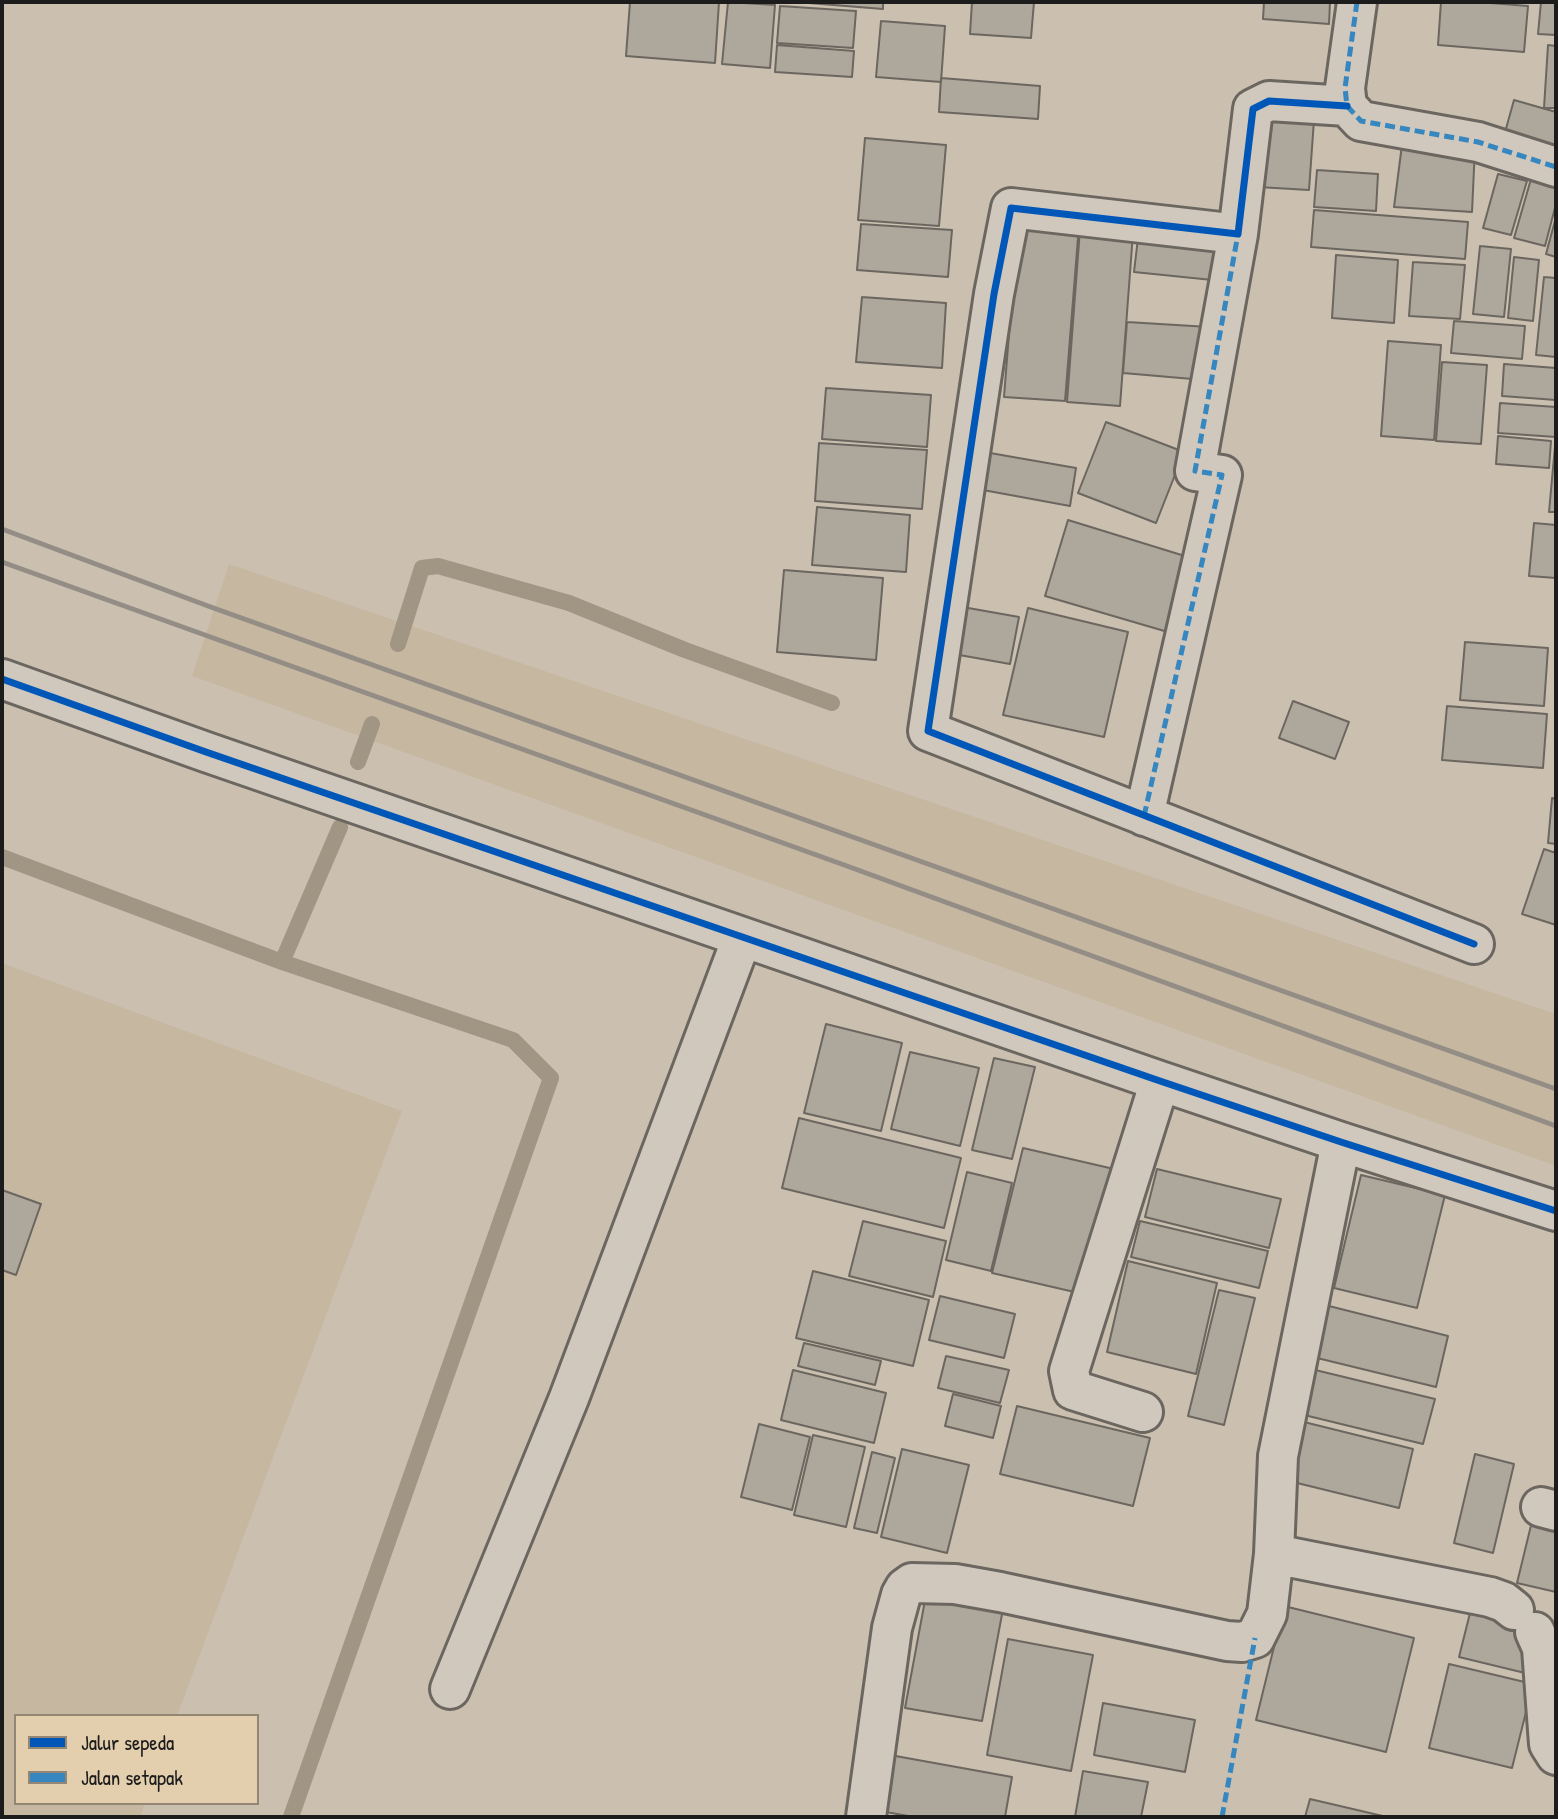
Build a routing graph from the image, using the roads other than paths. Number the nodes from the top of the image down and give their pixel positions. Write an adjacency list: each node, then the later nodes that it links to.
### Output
1 (1357, 2): 2 (street)
2 (1347, 106): 3 (street); 4 (street)
3 (1556, 167)
4 (1238, 234): 6 (street); 6 (street)
5 (2, 679): 7 (street)
6 (1144, 816): 8 (street)
7 (742, 938): 9 (street); 14 (street)
8 (1474, 944)
9 (1160, 1081): 10 (street); 12 (street)
10 (1340, 1142): 11 (street); 13 (street)
11 (1556, 1211)
12 (1143, 1412)
13 (1274, 1554): 15 (street); 16 (street)
14 (450, 1689)
15 (1556, 1755)
16 (866, 1817)

